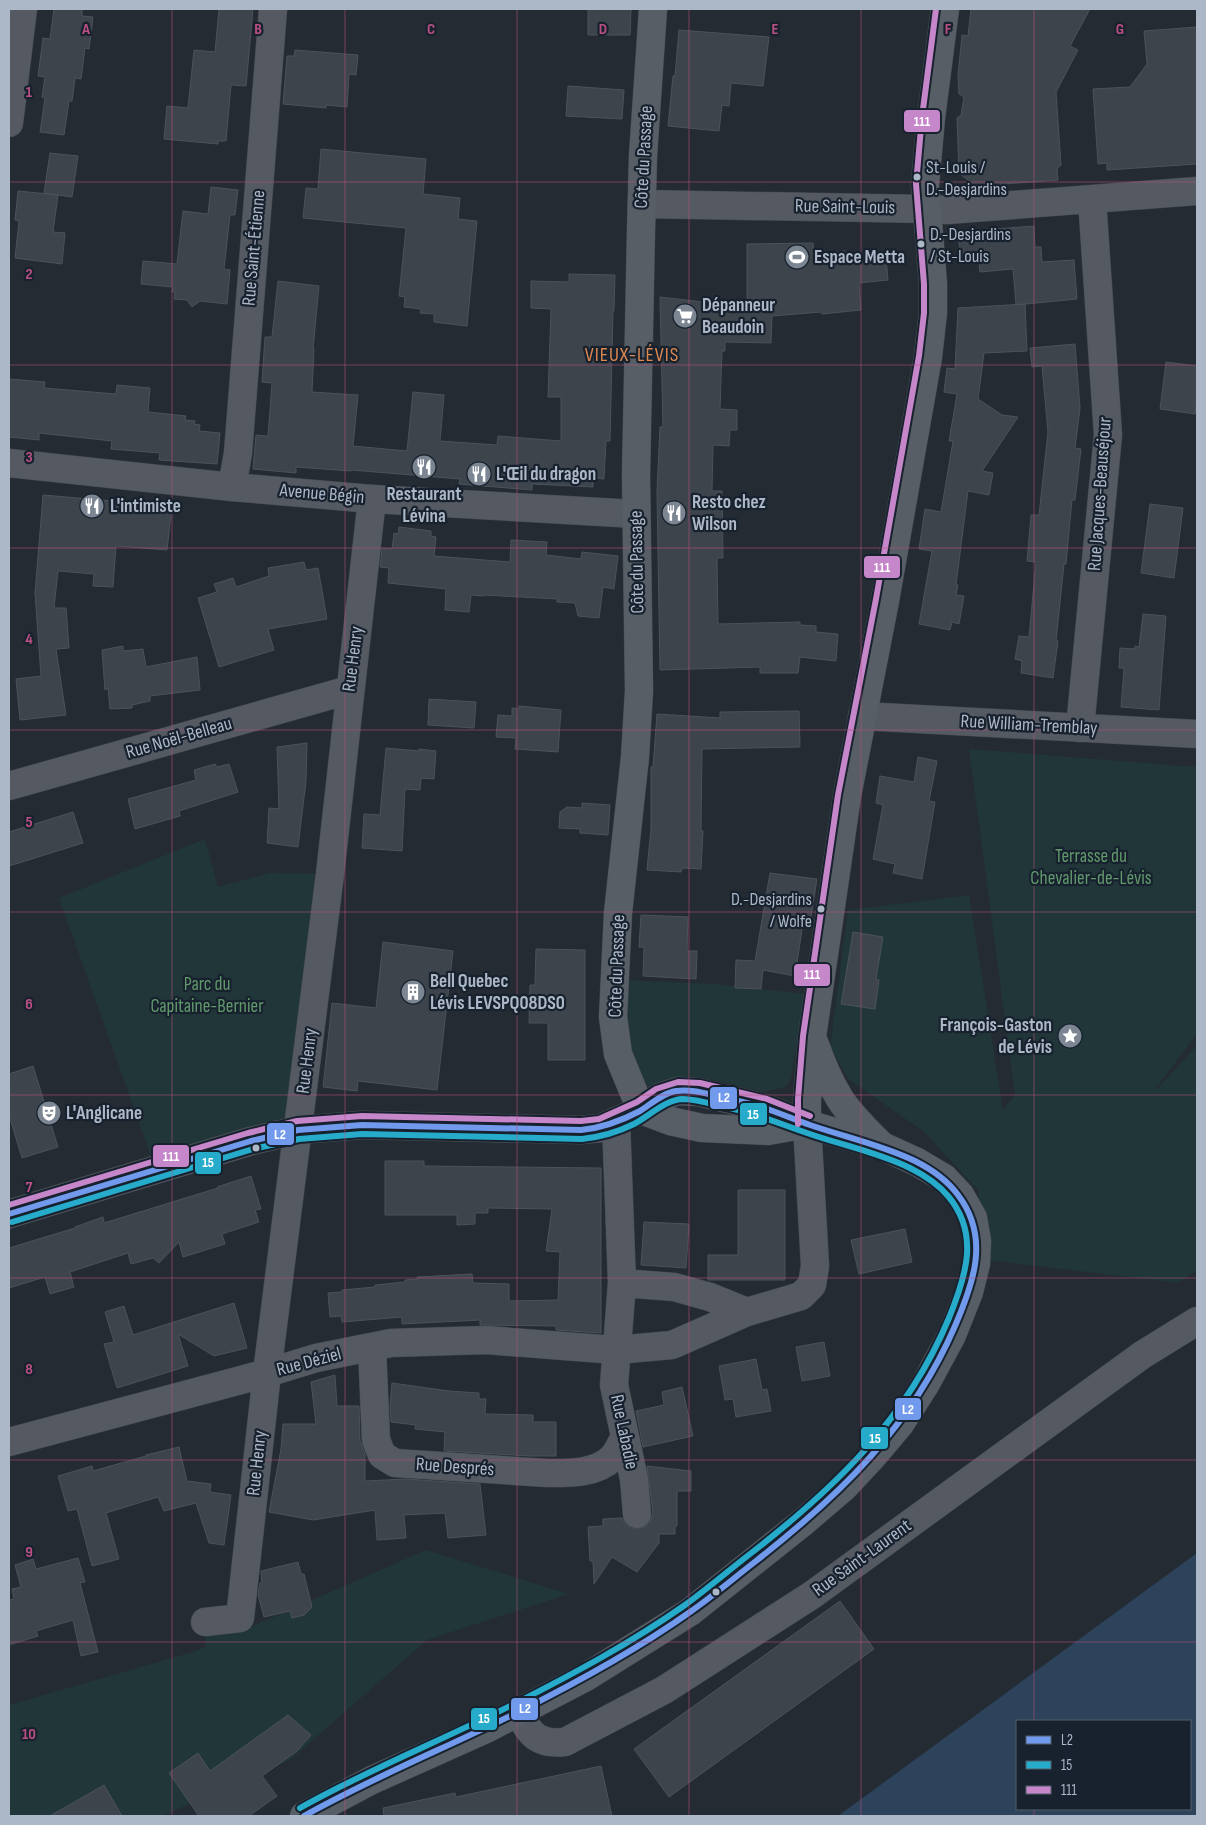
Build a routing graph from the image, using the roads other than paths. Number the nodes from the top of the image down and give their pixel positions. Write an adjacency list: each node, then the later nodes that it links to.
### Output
1 (23, 9): 5 (street)
2 (274, 9): 11 (street, Rue Saint-Étienne)
3 (653, 9): 8 (main road, Côte du Passage)
4 (945, 9): 9 (main road)
5 (9, 123)
6 (1197, 191): 7 (street, Rue Saint-Louis)
7 (1092, 199): 9 (street, Rue Saint-Louis); 16 (street, Rue Jacques-Beauséjour)
8 (642, 204): 9 (street, Rue Saint-Louis); 13 (main road, Côte du Passage)
9 (927, 209): 15 (main road)
10 (9, 463): 11 (street, Avenue Bégin)
11 (232, 486): 12 (street, Avenue Bégin)
12 (372, 499): 13 (street, Avenue Bégin); 14 (street, Rue Henry)
13 (636, 514): 20 (main road, Côte du Passage)
14 (349, 690): 18 (street, Rue Noël-Belleau); 23 (street, Rue Henry)
15 (862, 716): 16 (street, Rue William-Tremblay); 19 (main road)
16 (1080, 728): 17 (street, Rue William-Tremblay)
17 (1197, 734)
18 (9, 786)
19 (812, 1036): 22 (main road); 24 (main road)
20 (641, 1110): 21 (street); 22 (main road)
21 (616, 1121): 23 (street); 26 (street)
22 (807, 1124): 24 (main road); 27 (street, Rue Déziel)
23 (298, 1130): 25 (street); 31 (street, Rue Henry)
24 (882, 1146): 36 (main road)
25 (9, 1214)
26 (622, 1283): 27 (street); 30 (street)
27 (747, 1312): 30 (street, Rue Déziel)
28 (1197, 1321): 36 (street, Rue Saint-Laurent)
29 (372, 1347): 30 (street, Rue Déziel); 31 (street, Rue Déziel); 32 (street, Rue Després)
30 (616, 1350): 32 (street, Rue Labadie)
31 (267, 1373): 33 (street, Rue Déziel); 35 (street, Rue Henry)
32 (624, 1438): 34 (street, Rue Labadie)
33 (9, 1442)
34 (637, 1514)
35 (205, 1622)
36 (519, 1712): 37 (main road)
37 (304, 1816)

